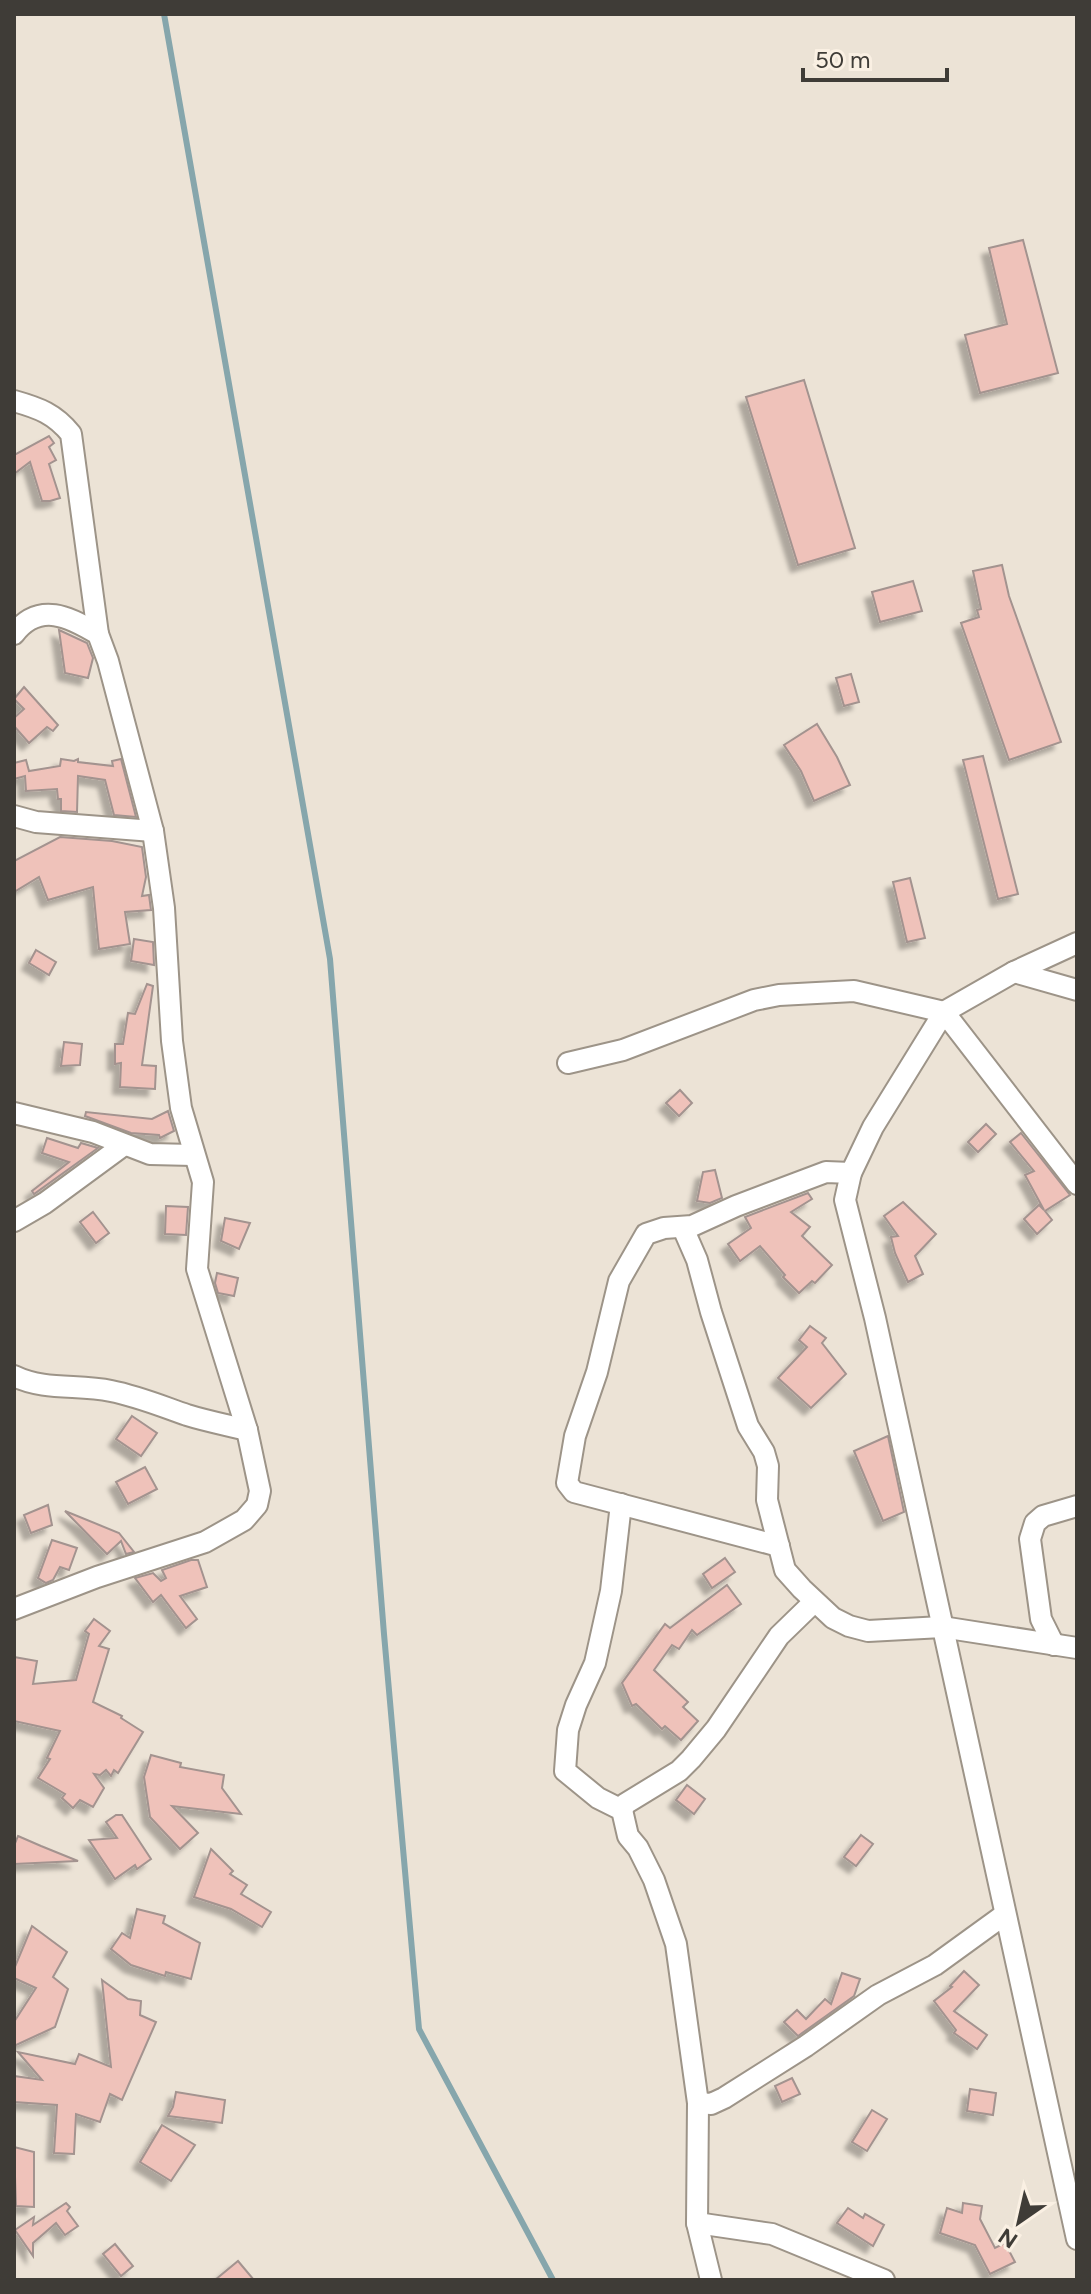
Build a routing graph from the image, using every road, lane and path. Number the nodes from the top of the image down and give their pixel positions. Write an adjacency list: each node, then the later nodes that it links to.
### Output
1 (14, 401): 3 (street)
2 (14, 634): 3 (street)
3 (98, 634): 5 (street)
4 (14, 816): 5 (street)
5 (153, 831): 13 (street)
6 (1077, 943): 7 (street)
7 (1014, 972): 8 (street); 9 (street)
8 (1077, 990)
9 (944, 1012): 10 (street); 14 (street); 15 (street)
10 (568, 1063)
11 (14, 1113): 12 (street)
12 (124, 1145): 13 (street); 16 (street)
13 (193, 1155): 19 (street)
14 (851, 1173): 17 (street); 25 (street)
15 (1077, 1184)
16 (14, 1221)
17 (683, 1228): 20 (street); 22 (street)
18 (14, 1376): 19 (street)
19 (247, 1430): 24 (street)
20 (621, 1504): 22 (street); 28 (street)
21 (1077, 1506): 26 (street)
22 (779, 1546): 23 (street)
23 (814, 1602): 25 (street); 28 (street)
24 (14, 1609)
25 (942, 1627): 26 (street); 29 (street)
26 (1054, 1645): 27 (street)
27 (1077, 1648)
28 (622, 1810): 30 (street)
29 (1004, 1915): 30 (street); 32 (street)
30 (698, 2103): 31 (street)
31 (697, 2223): 33 (street); 34 (street)
32 (1077, 2239)
33 (711, 2280)
34 (884, 2280)

